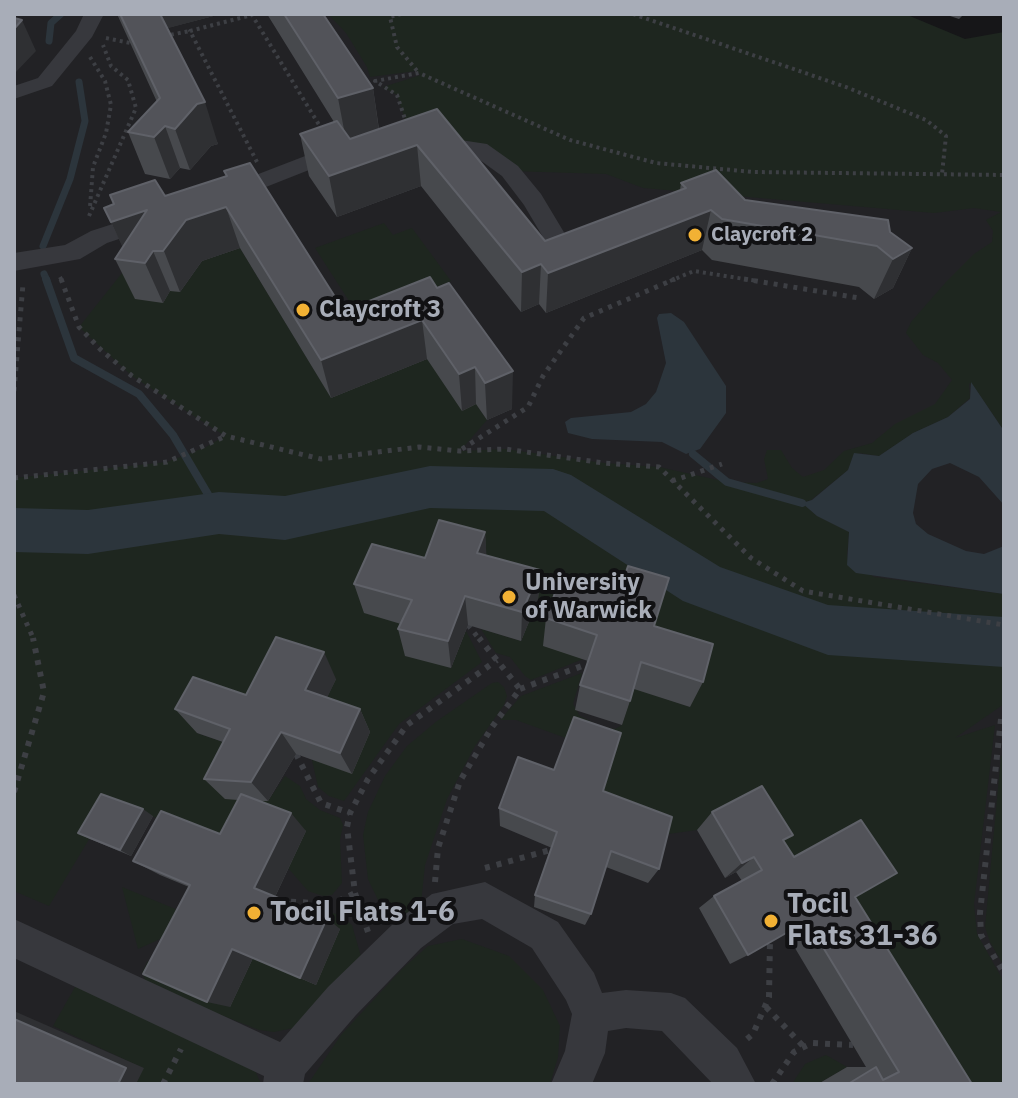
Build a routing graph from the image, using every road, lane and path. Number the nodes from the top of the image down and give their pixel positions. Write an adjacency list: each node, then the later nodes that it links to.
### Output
1 (94, 14): 12 (lane)
2 (401, 14): 14 (path)
3 (633, 14): 19 (path)
4 (170, 27): 6 (path)
5 (190, 31): 6 (path); 18 (path); 21 (path)
6 (173, 34): 7 (path)
7 (164, 36)
8 (111, 41): 9 (path)
9 (136, 43)
10 (103, 44): 24 (path)
11 (88, 45): 24 (path)
12 (59, 65): 13 (lane); 15 (lane)
13 (19, 70)
14 (419, 73): 16 (path); 19 (path)
15 (14, 93)
16 (396, 142): 26 (lane)
17 (370, 143): 18 (lane)
18 (335, 151): 21 (lane)
19 (942, 174): 20 (path)
20 (1004, 175)
21 (267, 180): 22 (lane)
22 (209, 200)
23 (180, 209): 27 (lane)
24 (89, 216): 27 (lane)
25 (589, 234): 26 (lane)
26 (562, 249): 30 (lane)
27 (81, 250): 28 (lane)
28 (19, 272): 32 (path)
29 (60, 272): 33 (path)
30 (561, 274)
31 (859, 298): 34 (path)
32 (14, 391)
33 (226, 436): 34 (path); 36 (path)
34 (459, 451): 37 (path)
35 (722, 464): 37 (path)
36 (14, 478)
37 (672, 481): 40 (path)
38 (14, 595): 46 (path)
39 (468, 625): 41 (path)
40 (1004, 625)
41 (497, 660): 43 (path); 47 (path)
42 (591, 662): 43 (path)
43 (520, 689): 52 (path)
44 (1001, 719): 56 (path)
45 (296, 754): 47 (path)
46 (14, 792)
47 (350, 813): 50 (path)
48 (554, 849): 49 (path)
49 (483, 869)
50 (355, 893): 51 (path); 55 (path)
51 (273, 901)
52 (445, 907): 55 (lane); 58 (lane)
53 (14, 938): 62 (lane)
54 (770, 940): 57 (path)
55 (379, 964): 62 (lane)
56 (1004, 973)
57 (766, 1006): 60 (path); 61 (path)
58 (591, 1014): 61 (lane); 63 (lane)
59 (853, 1045): 60 (path)
60 (804, 1047): 64 (path)
61 (730, 1073)
62 (285, 1075)
63 (571, 1084)
64 (772, 1084)

